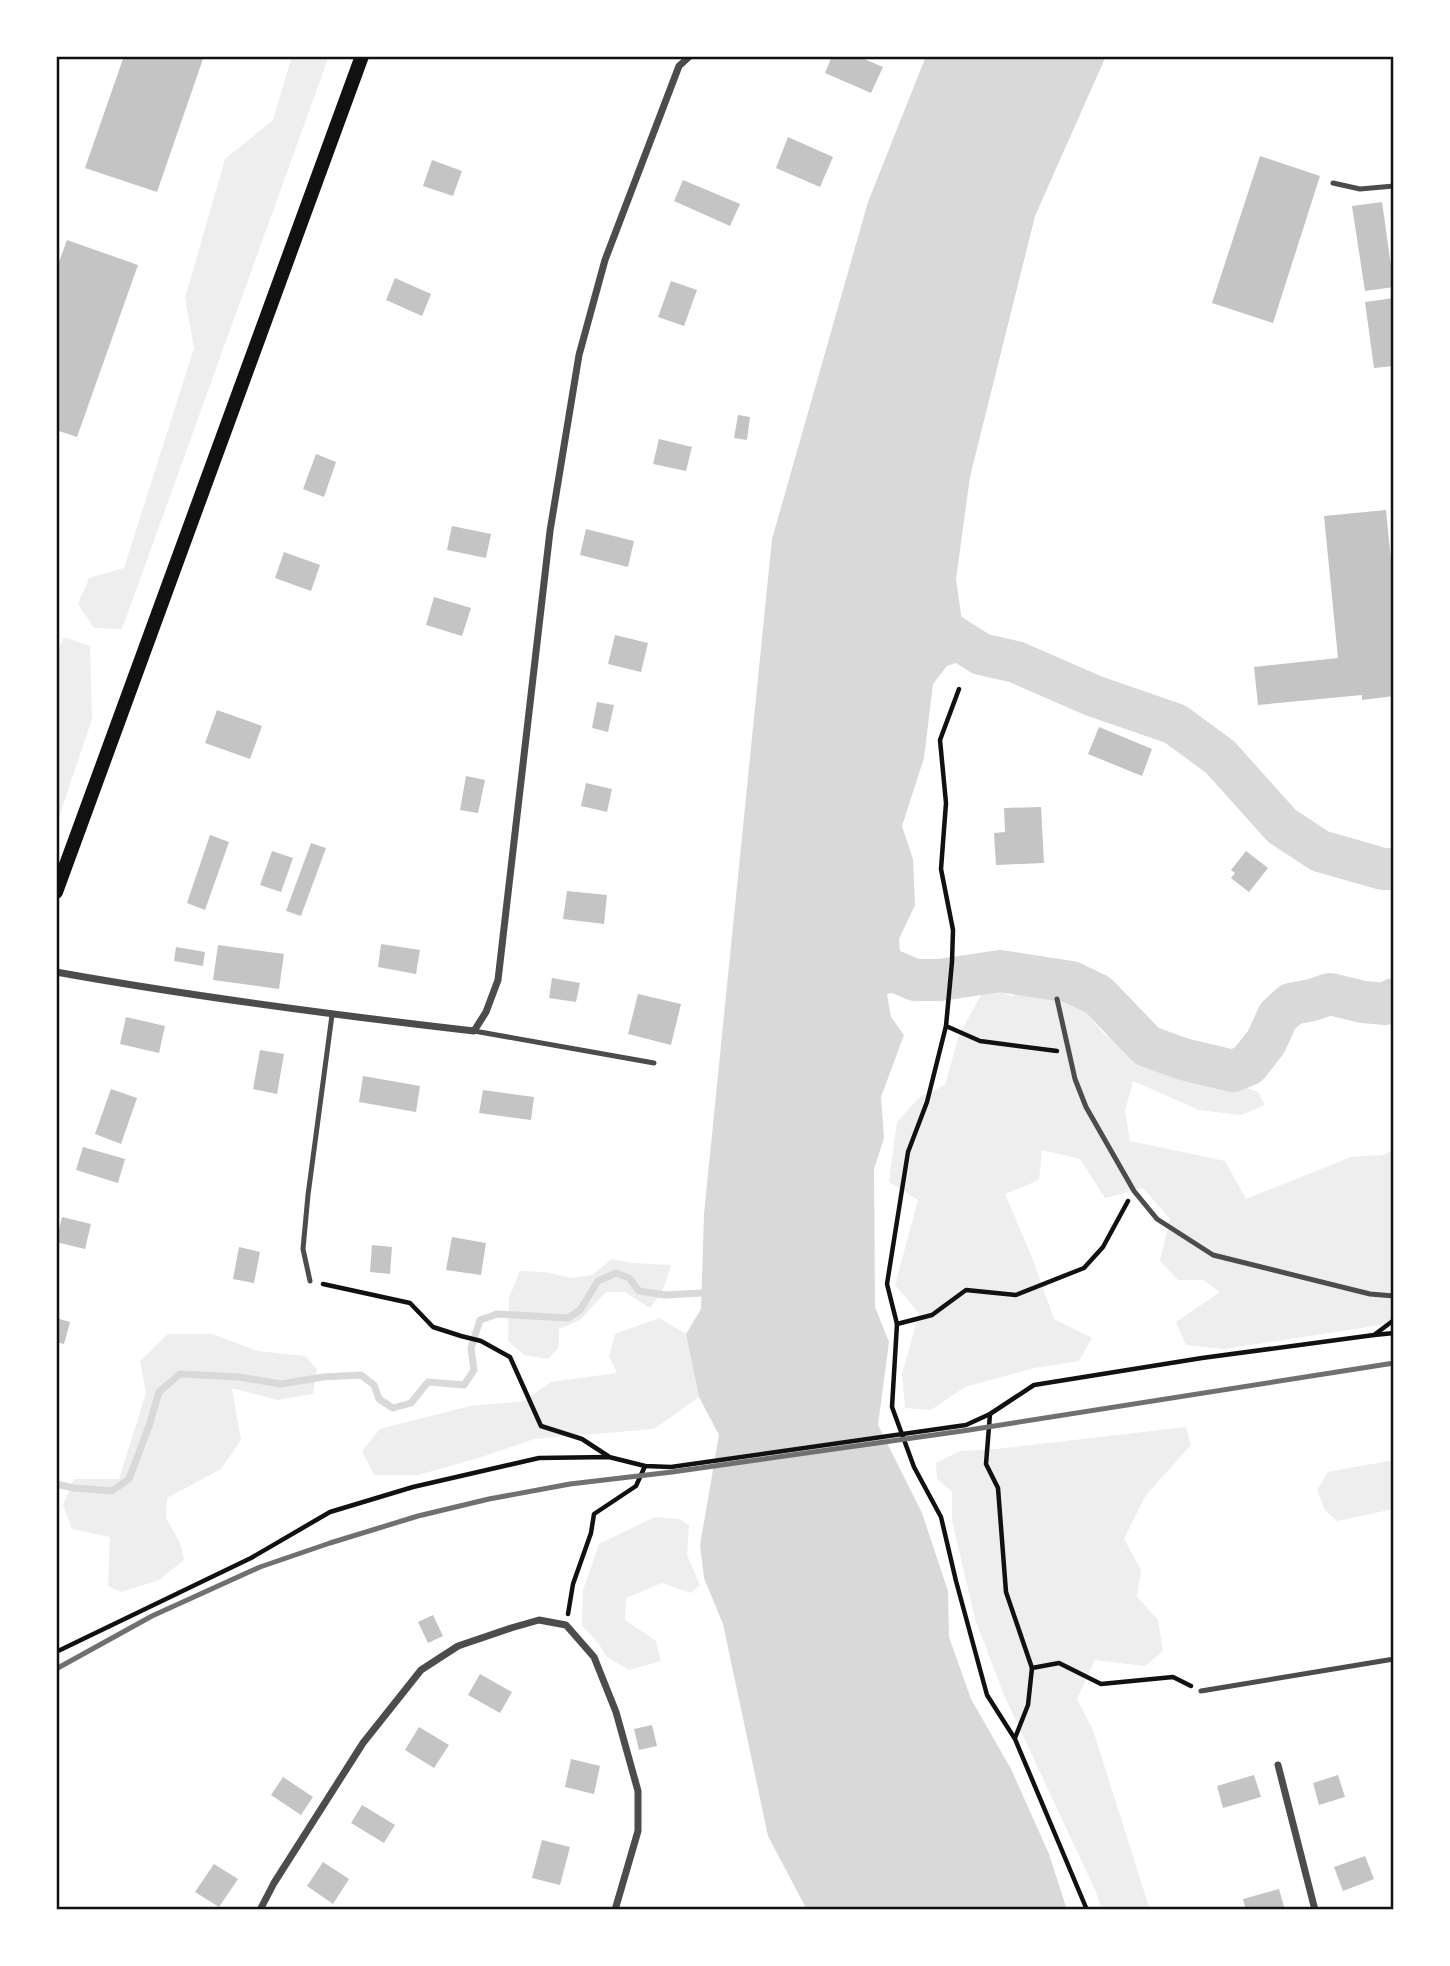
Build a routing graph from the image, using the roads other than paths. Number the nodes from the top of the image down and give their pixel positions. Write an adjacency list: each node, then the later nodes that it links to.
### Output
1 (362, 56): 7 (main road)
2 (680, 56): 4 (street)
3 (690, 56): 4 (street)
4 (679, 65): 11 (street)
5 (1333, 183): 6 (lane)
6 (1394, 186)
7 (56, 892)
8 (56, 972): 10 (street)
9 (1057, 999): 14 (lane)
10 (332, 1015): 11 (street); 13 (lane)
11 (474, 1031): 12 (lane)
12 (654, 1063)
13 (310, 1281)
14 (1394, 1296)
15 (1394, 1659): 16 (lane)
16 (1201, 1691)
17 (1278, 1765): 20 (street)
18 (260, 1910): 19 (street)
19 (615, 1910)
20 (1315, 1910)

